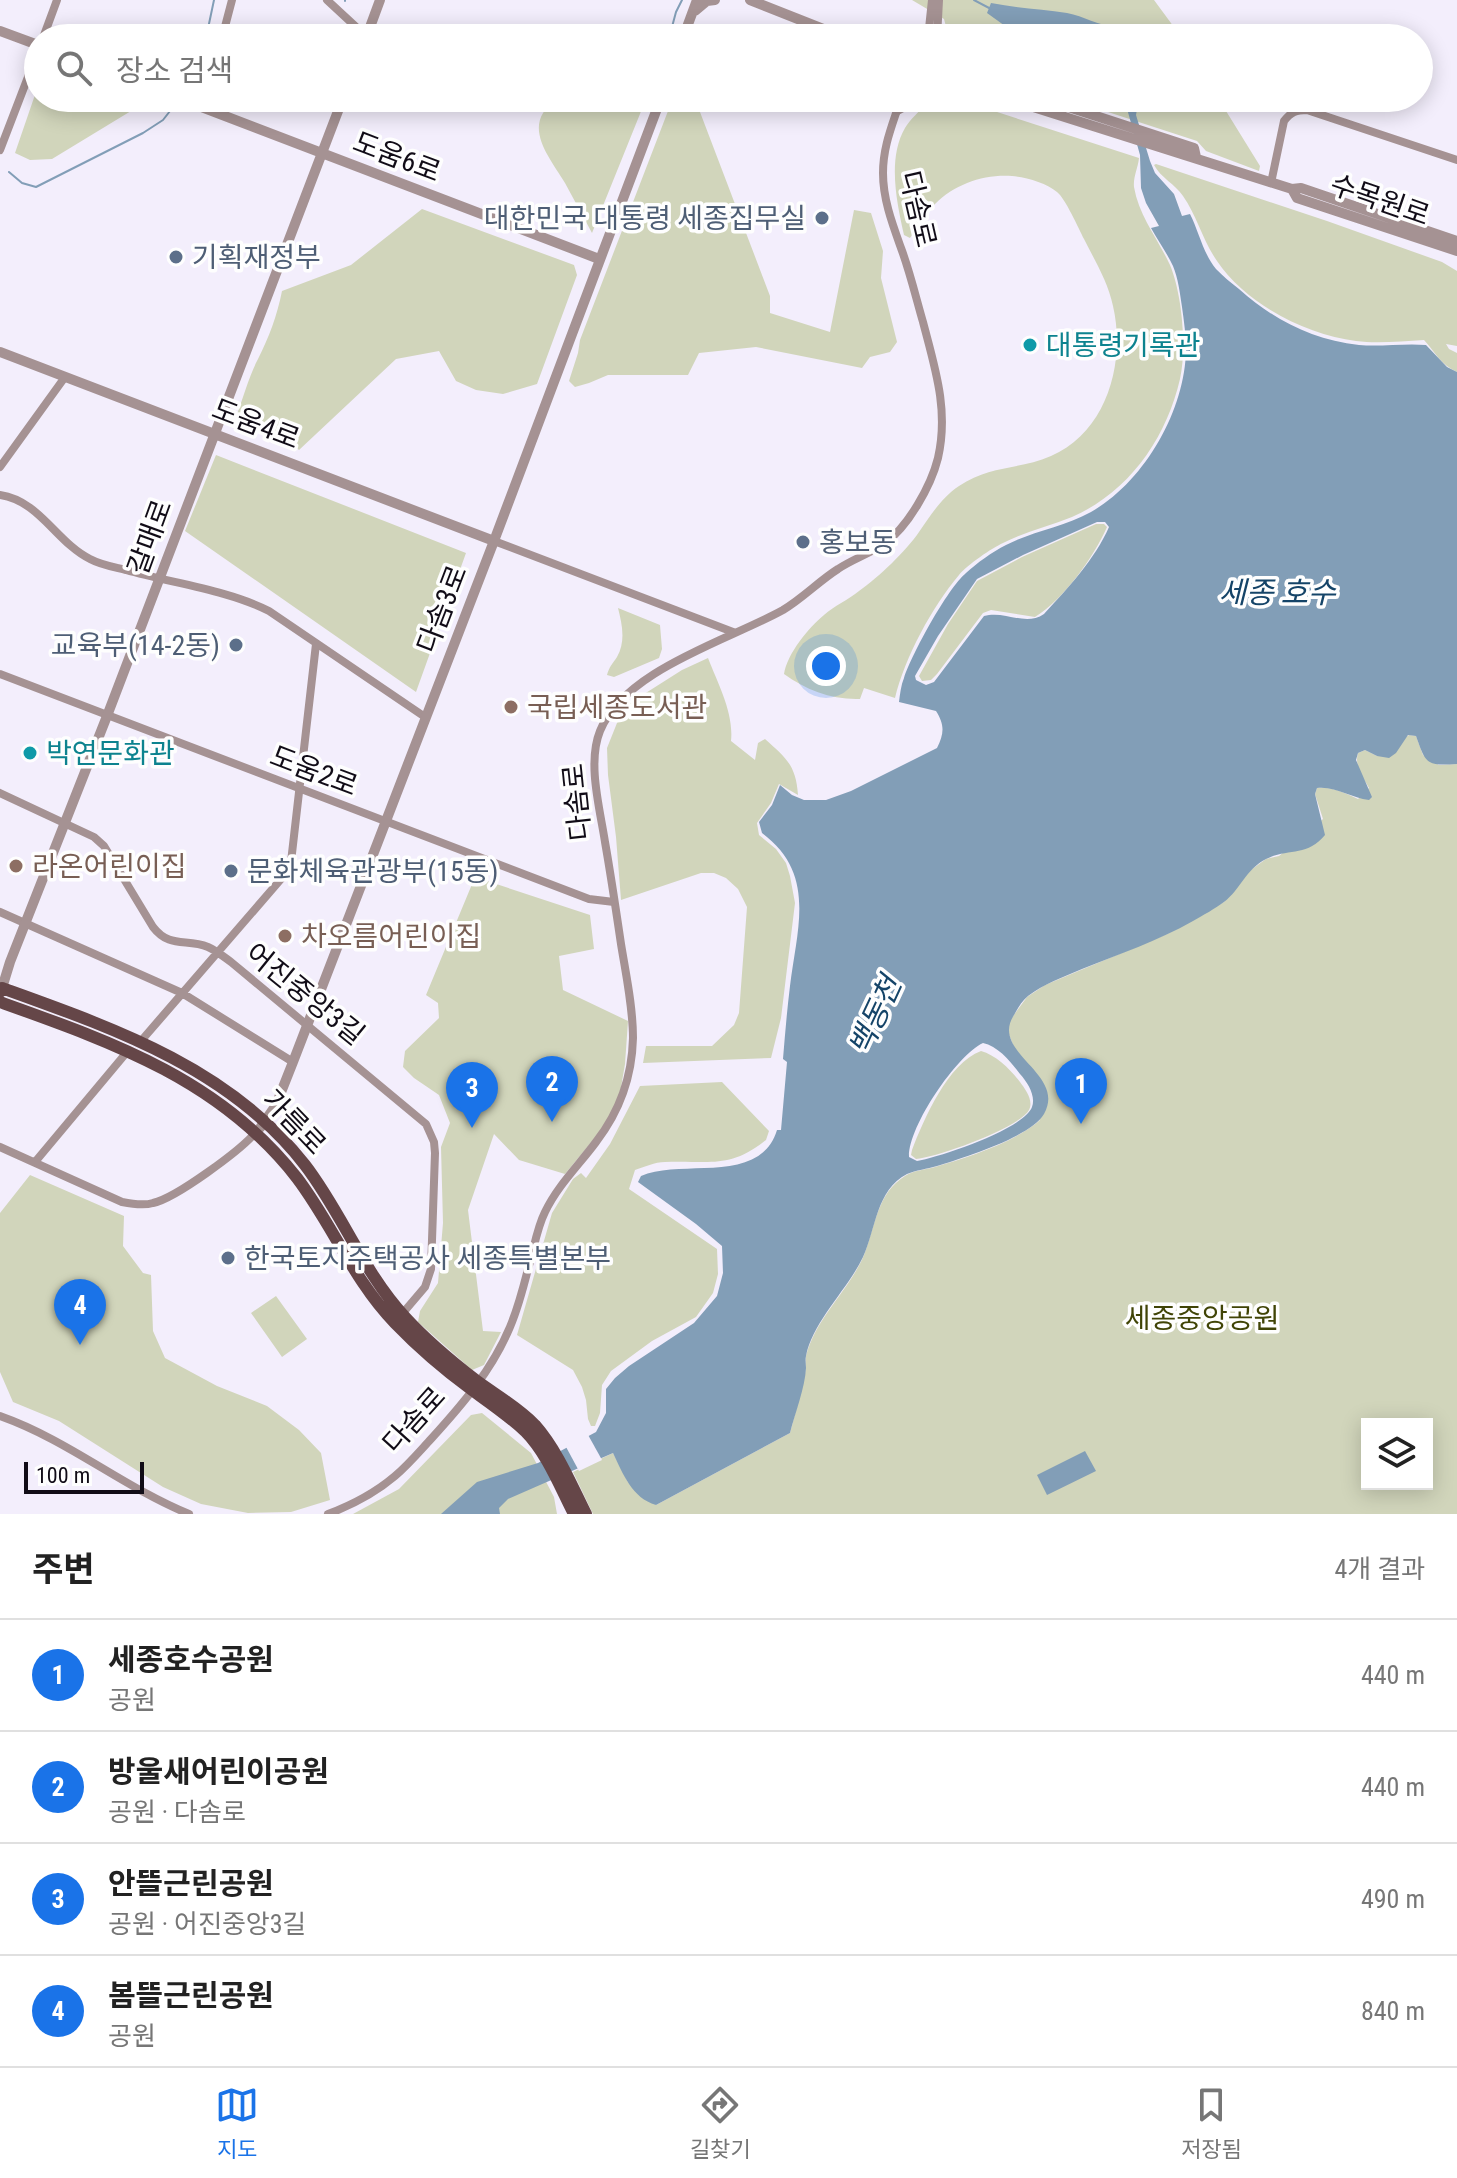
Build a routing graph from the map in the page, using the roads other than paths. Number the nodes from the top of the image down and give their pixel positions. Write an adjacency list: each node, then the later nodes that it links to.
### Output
1 (57, 0): 10 (street)
2 (232, 0): 11 (street)
3 (327, 0): 12 (street)
4 (380, 0): 13 (street)
5 (697, 0): 9 (street)
6 (715, 0): 9 (street)
7 (750, 0): 15 (street)
8 (936, 1): 16 (street); 17 (street)
9 (692, 16): 14 (street)
10 (48, 24)
11 (226, 24)
12 (353, 24)
13 (372, 24)
14 (689, 24)
15 (811, 24)
16 (931, 24)
17 (937, 24)
18 (0, 31): 19 (street)
19 (24, 42)
20 (24, 86): 30 (street)
21 (226, 112): 31 (street, 도움6로)
22 (338, 112): 31 (street, 갈매로)
23 (656, 112): 37 (street, 다솜3로)
24 (896, 112): 45 (street, 다솜로)
25 (1057, 112): 29 (street, 수목원로)
26 (1077, 112): 29 (street, 수목원로)
27 (1295, 112): 33 (street)
28 (1313, 112): 32 (street)
29 (1120, 129): 33 (street, 수목원로)
30 (0, 150)
31 (322, 154): 37 (street, 도움6로); 40 (street, 갈매로)
32 (1457, 160)
33 (1271, 183): 34 (street, 수목원로)
34 (1292, 189): 35 (street, 수목원로); 36 (street, 수목원로)
35 (1457, 241)
36 (1457, 251)
37 (599, 259): 43 (street, 다솜3로)
38 (0, 352): 39 (street, 도움4로)
39 (65, 377): 40 (street, 도움4로); 41 (street)
40 (214, 433): 43 (street, 도움4로); 44 (street, 갈매로)
41 (0, 467)
42 (0, 495): 44 (street)
43 (494, 541): 45 (street); 49 (street, 다솜3로)
44 (159, 580): 46 (street); 48 (street, 갈매로)
45 (733, 632): 54 (street, 다솜로)
46 (316, 644): 49 (street); 50 (street)
47 (0, 674): 48 (street, 도움2로)
48 (107, 716): 50 (street, 도움2로); 53 (street, 갈매로)
49 (425, 717): 52 (street, 다솜3로)
50 (298, 789): 52 (street, 도움2로); 57 (street)
51 (0, 793): 53 (street, 어진중앙3길)
52 (385, 821): 54 (street, 도움2로); 60 (street, 다솜3로)
53 (65, 824): 56 (street, 갈매로); 57 (street, 어진중앙3길)
54 (614, 902): 69 (street, 다솜로)
55 (0, 912): 56 (street)
56 (25, 922): 58 (street, 갈매로); 59 (street)
57 (217, 952): 59 (street); 60 (street, 어진중앙3길)
58 (0, 992): 61 (main road, 가름로); 62 (main road, 가름로)
59 (182, 993): 61 (street); 63 (street)
60 (308, 1024): 63 (street, 다솜3로); 68 (street, 어진중앙3길)
61 (141, 1041): 64 (main road, 가름로)
62 (127, 1052): 65 (main road, 가름로); 67 (street)
63 (293, 1062): 64 (street, 다솜3로)
64 (266, 1121): 65 (street, 다솜3로); 68 (main road, 가름로)
65 (256, 1132): 67 (street); 69 (main road, 가름로)
66 (0, 1147): 67 (street)
67 (35, 1162)
68 (402, 1314): 69 (main road, 가름로)
69 (476, 1386): 71 (main road); 73 (street, 다솜로)
70 (0, 1416): 72 (street)
71 (564, 1483): 74 (main road); 75 (main road)
72 (189, 1514)
73 (328, 1514)
74 (574, 1514)
75 (586, 1514)

